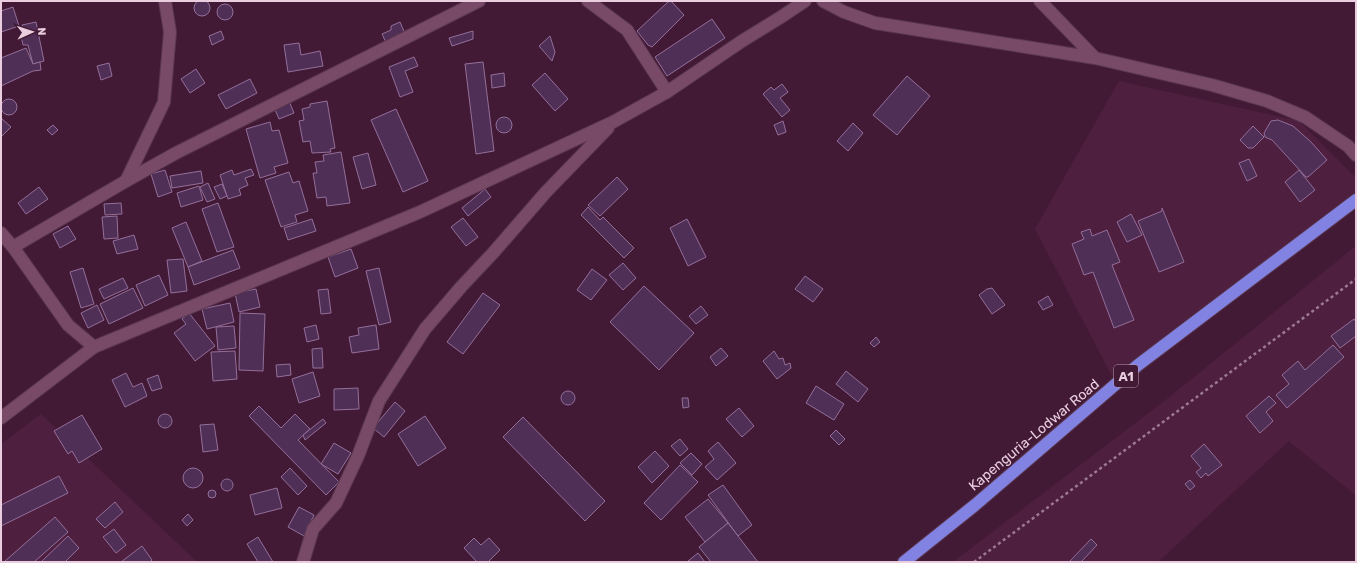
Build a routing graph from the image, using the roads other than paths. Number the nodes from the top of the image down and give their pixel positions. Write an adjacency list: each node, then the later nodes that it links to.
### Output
1 (165, 1): 11 (street)
2 (479, 1): 11 (street)
3 (588, 1): 8 (street)
4 (805, 1): 8 (street)
5 (823, 1): 7 (street)
6 (1040, 1): 7 (street)
7 (1095, 58): 10 (street)
8 (667, 92): 9 (street)
9 (613, 122): 15 (street); 17 (street)
10 (1356, 155)
11 (126, 180): 14 (street)
12 (1356, 200): 18 (highway, Kapenguria-Lodwar Road / A1)
13 (1, 233): 14 (street)
14 (13, 246): 15 (street)
15 (94, 347): 16 (street)
16 (1, 418)
17 (303, 562)
18 (904, 562)

